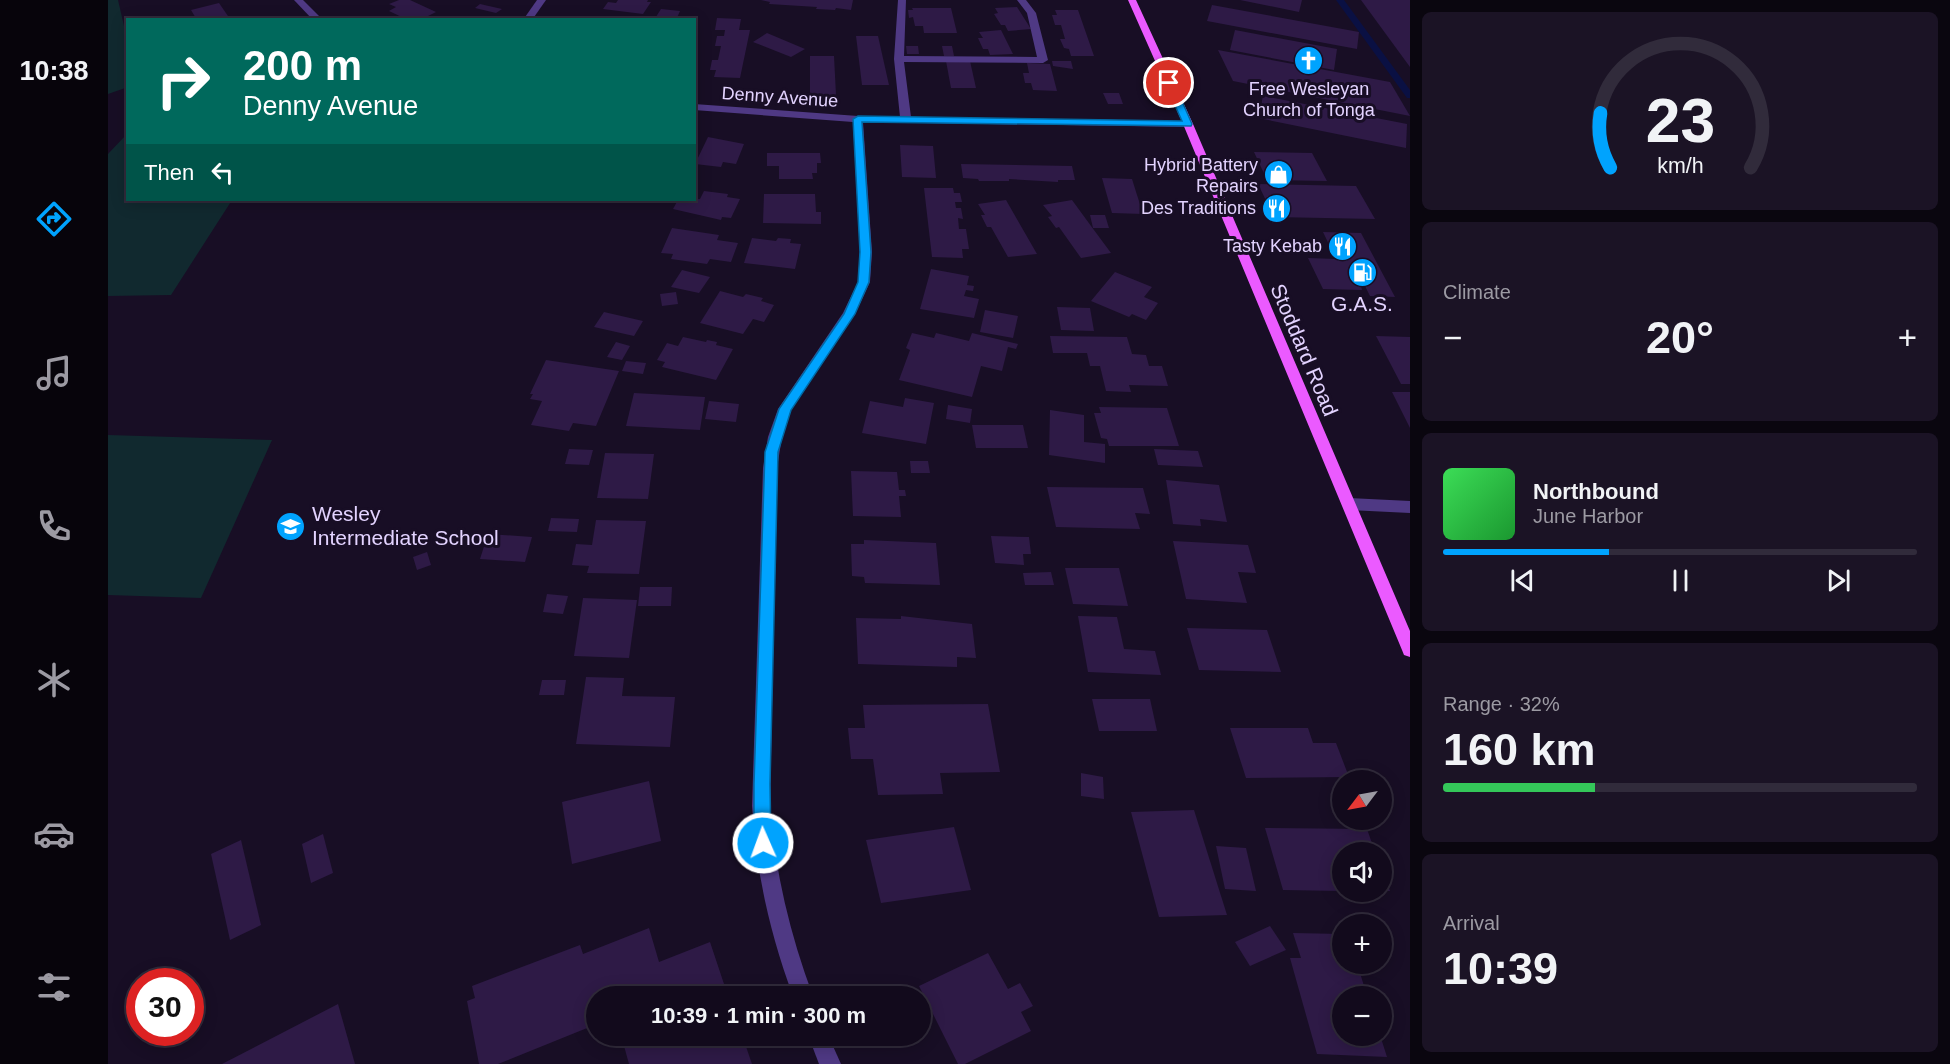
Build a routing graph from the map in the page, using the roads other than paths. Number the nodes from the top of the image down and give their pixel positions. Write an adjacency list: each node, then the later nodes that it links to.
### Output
1 (298, 0): 6 (street)
2 (542, 0): 7 (street)
3 (903, 0): 8 (street)
4 (1021, 0): 8 (street)
5 (1132, 0): 12 (main road, Stoddard Road)
6 (317, 18)
7 (528, 18)
8 (899, 59): 11 (street)
9 (696, 106): 10 (street, Denny Avenue)
10 (858, 119): 11 (street, Denny Avenue); 16 (street)
11 (906, 120): 12 (street, Denny Avenue)
12 (1188, 124): 13 (main road, Stoddard Road)
13 (1348, 504): 14 (street); 15 (main road, Stoddard Road)
14 (1410, 507)
15 (1410, 650)
16 (799, 986)
17 (823, 1046): 18 (street)
18 (830, 1064)

